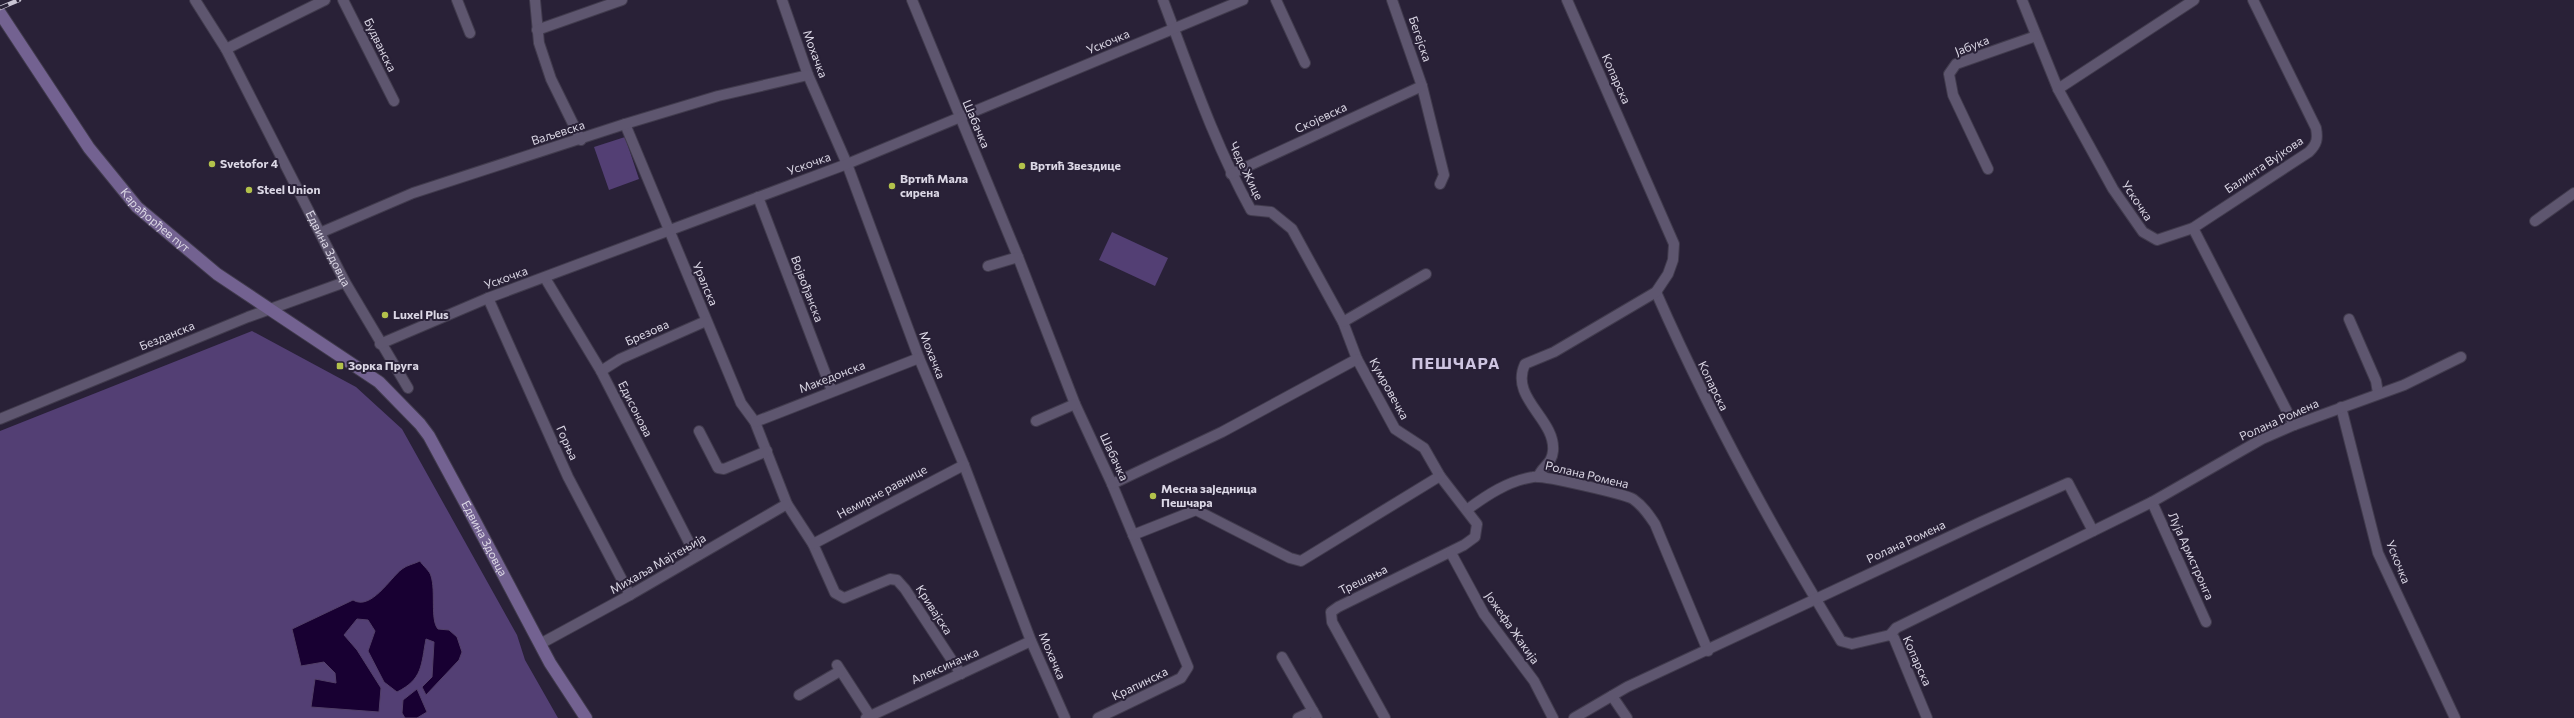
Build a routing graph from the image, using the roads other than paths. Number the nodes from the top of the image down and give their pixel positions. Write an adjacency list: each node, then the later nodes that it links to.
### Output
1 (196, 0): 22 (street, Едвина Здовца)
2 (325, 0): 22 (street)
3 (343, 0): 27 (street, Будванска)
4 (457, 0): 20 (street)
5 (535, 0): 19 (street)
6 (622, 0): 19 (street)
7 (782, 0): 24 (street, Мохачка)
8 (912, 0): 28 (street, Шабачка)
9 (1163, 0): 18 (street, Чеде Жице)
10 (1243, 0): 18 (street, Ускочка)
11 (1276, 0): 23 (street)
12 (1392, 0): 25 (street, Бегејска)
13 (1567, 0): 46 (street, Копарска)
14 (2022, 0): 21 (street, Ускочка)
15 (2194, 0): 26 (street)
16 (2253, 0): 38 (street, Балинта Вујкова)
17 (0, 13): 48 (main road, Карађорђев пут)
18 (1174, 28): 28 (street, Ускочка); 33 (street, Чеде Жице)
19 (536, 30): 30 (street)
20 (470, 33)
21 (2036, 36): 26 (street, Ускочка); 32 (street, Јабука)
22 (226, 48): 40 (street, Едвина Здовца)
23 (1305, 63)
24 (808, 75): 29 (street, Ваљевска); 31 (street, Мохачка)
25 (1422, 86): 33 (street, Скојевска); 34 (street, Бегејска)
26 (2058, 90): 38 (street, Ускочка)
27 (394, 101)
28 (960, 119): 31 (street, Ускочка); 41 (street, Шабачка)
29 (625, 124): 30 (street, Ваљевска); 39 (street, Уралска)
30 (581, 140): 40 (street, Ваљевска)
31 (847, 164): 36 (street, Ускочка); 54 (street, Мохачка)
32 (1988, 168)
33 (1231, 174): 51 (street, Чеде Жице)
34 (1440, 184)
35 (2574, 193): 37 (street)
36 (758, 197): 39 (street, Ускочка); 59 (street, Војвођанска)
37 (2535, 221)
38 (2193, 228): 66 (street)
39 (668, 230): 44 (street, Ускочка); 50 (street, Уралска)
40 (322, 232): 45 (street, Едвина Здовца)
41 (1018, 257): 42 (street); 61 (street, Шабачка)
42 (988, 266)
43 (1426, 274): 51 (street)
44 (545, 278): 47 (street, Ускочка); 56 (street, Едисонова)
45 (345, 282): 48 (street, Безданска); 52 (street, Едвина Здовца)
46 (1656, 292): 71 (street); 82 (street, Копарска)
47 (488, 298): 52 (street, Ускочка); 81 (street, Горња)
48 (268, 309): 57 (main road, Карађорђев пут); 63 (street, Безданска)
49 (2349, 319): 60 (street)
50 (706, 321): 56 (street, Брезова); 65 (street, Уралска)
51 (1343, 322): 55 (street, Кумровечка)
52 (380, 344): 58 (street, Едвина Здовца)
53 (2461, 357): 60 (street, Ролана Ромена)
54 (919, 358): 59 (street, Македонска); 69 (street, Мохачка)
55 (1357, 359): 70 (street, Кумровечка); 72 (street)
56 (601, 371): 80 (street, Едисонова)
57 (366, 373): 86 (main road, Едвина Здовца)
58 (408, 388)
59 (832, 391): 65 (street, Македонска)
60 (2378, 393): 62 (street, Ролана Ромена)
61 (1075, 404): 64 (street); 72 (street, Шабачка)
62 (2341, 407): 66 (street, Ролана Ромена); 104 (street, Ускочка)
63 (0, 419)
64 (1036, 421)
65 (755, 422): 68 (street, Уралска)
66 (2294, 425): 73 (street, Ролана Ромена)
67 (699, 431): 68 (street)
68 (767, 451): 74 (street, Уралска)
69 (964, 465): 78 (street, Немирне равнице); 85 (street, Мохачка)
70 (1440, 476): 75 (street, Кумровечка); 77 (street)
71 (1538, 477): 75 (street, Ролана Ромена); 87 (street, Ролана Ромена)
72 (1112, 484): 77 (street, Шабачка)
73 (2152, 502): 76 (street, Ролана Ромена); 83 (street, Луја Армстронга)
74 (787, 504): 78 (street, Уралска); 80 (street, Михаља Мајтењија)
75 (1468, 509): 79 (street, Кумровечка)
76 (2093, 531): 82 (street, Ролана Ромена); 84 (street, Ролана Ромена)
77 (1132, 535): 89 (street, Шабачка)
78 (813, 544): 90 (street, Кривајска)
79 (1451, 552): 99 (street, Трешања); 100 (street, Јожефа Жакија)
80 (696, 556): 81 (street, Михаља Мајтењија)
81 (630, 595): 86 (street, Михаља Мајтењија)
82 (1814, 599): 84 (street, Копарска); 87 (street, Ролана Ромена)
83 (2206, 622)
84 (1890, 635): 103 (street, Копарска)
85 (1031, 641): 90 (street, Алексиначка); 96 (street, Мохачка)
86 (540, 644): 95 (main road, Едвина Здовца)
87 (1708, 651): 92 (street, Ролана Ромена)
88 (1282, 657): 93 (street)
89 (1188, 667): 97 (street, Крапинска)
90 (961, 674): 94 (street, Алексиначка)
91 (799, 695): 94 (street, Алексиначка)
92 (1612, 696): 101 (street, Ролана Ромена); 102 (street)
93 (1315, 714): 98 (street)
94 (868, 717)
95 (586, 718)
96 (1065, 718)
97 (1098, 718)
98 (1298, 718)
99 (1385, 718)
100 (1552, 718)
101 (1574, 718)
102 (1627, 718)
103 (1927, 718)
104 (2455, 718)

